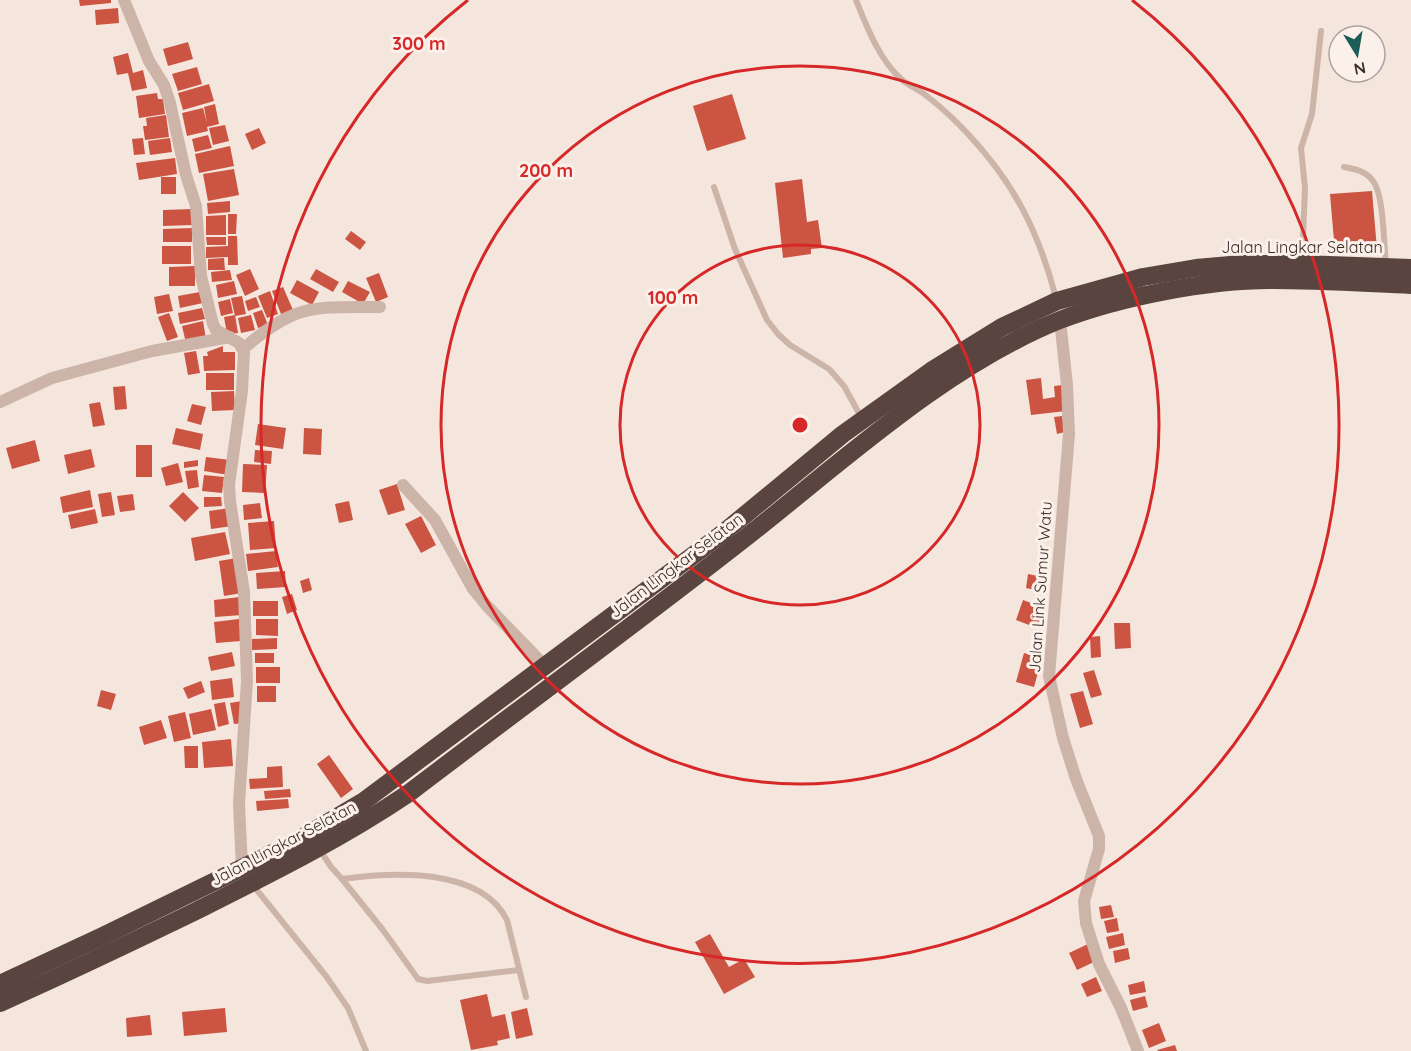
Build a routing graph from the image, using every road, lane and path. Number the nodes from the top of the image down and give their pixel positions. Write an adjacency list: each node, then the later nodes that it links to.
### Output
1 (124, 0): 12 (street)
2 (856, 0): 9 (lane)
3 (1321, 31): 6 (lane)
4 (1344, 167): 7 (lane)
5 (714, 187): 16 (lane)
6 (1302, 264): 7 (highway, Jalan Lingkar Selatan); 9 (highway, Jalan Lingkar Selatan)
7 (1386, 267): 8 (highway, Jalan Lingkar Selatan)
8 (1409, 276): 11 (highway, Jalan Lingkar Selatan)
9 (1057, 301): 14 (highway, Jalan Lingkar Selatan)
10 (380, 307): 13 (street)
11 (1060, 320): 14 (highway, Jalan Lingkar Selatan); 28 (street, Jalan Link Sumur Watu)
12 (230, 337): 13 (street); 15 (street)
13 (243, 349): 20 (street)
14 (960, 363): 16 (highway, Jalan Lingkar Selatan); 19 (highway, Jalan Lingkar Selatan)
15 (0, 402)
16 (863, 420): 18 (highway, Jalan Lingkar Selatan)
17 (403, 485): 18 (street)
18 (545, 666): 20 (highway, Jalan Lingkar Selatan)
19 (319, 848): 20 (highway, Jalan Lingkar Selatan); 21 (lane)
20 (247, 876): 22 (highway, Jalan Lingkar Selatan); 27 (lane)
21 (342, 879): 23 (lane); 23 (lane)
22 (166, 915): 24 (highway, Jalan Lingkar Selatan); 26 (highway, Jalan Lingkar Selatan)
23 (519, 970): 25 (lane)
24 (0, 984)
25 (526, 997)
26 (0, 1003)
27 (366, 1051)
28 (1138, 1051)

